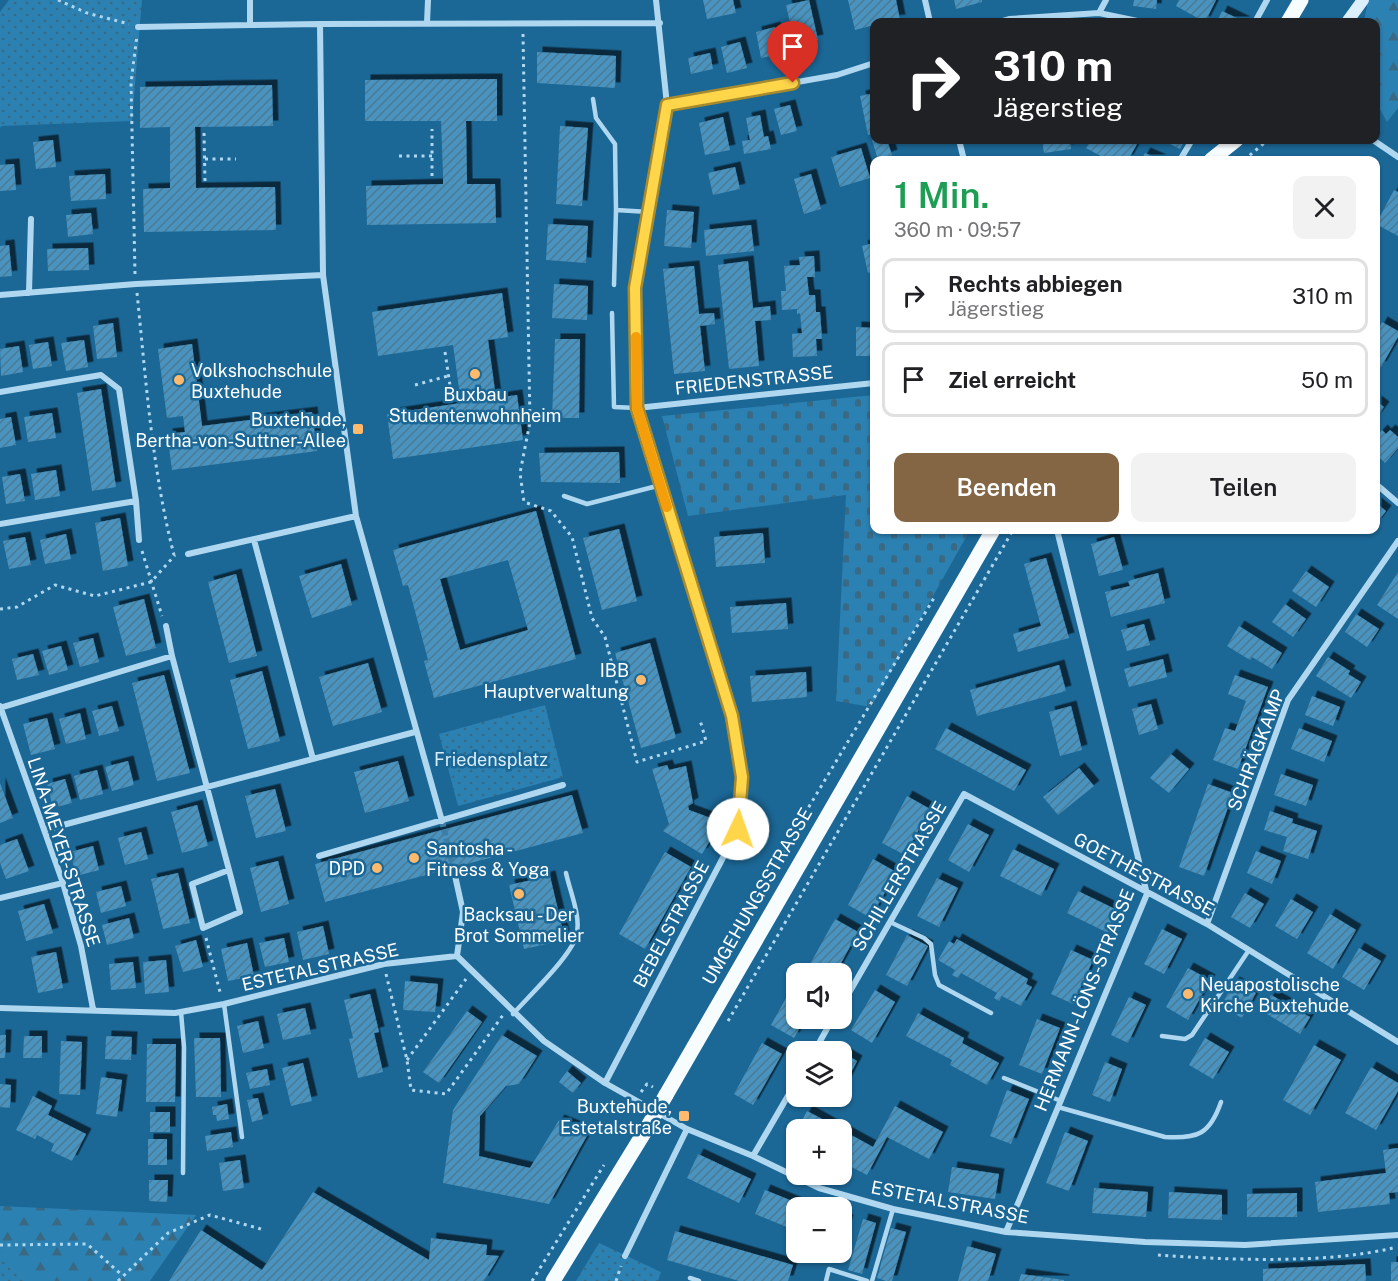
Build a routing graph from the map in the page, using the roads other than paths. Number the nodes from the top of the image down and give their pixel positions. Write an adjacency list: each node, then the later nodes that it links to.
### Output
1 (250, 0): 19 (street)
2 (428, 0): 16 (street)
3 (656, 0): 17 (street, BEBELSTRASSE)
4 (925, 0): 10 (street)
5 (1106, 0): 9 (street)
6 (1267, 0): 13 (street)
7 (1300, 0): 14 (main road)
8 (1363, 0): 15 (main road)
9 (1099, 12): 11 (street); 12 (street)
10 (929, 18)
11 (1022, 18)
12 (1125, 18)
13 (1257, 18)
14 (1290, 18)
15 (1350, 18)
16 (427, 22): 17 (street); 18 (street)
17 (660, 23): 23 (street, BEBELSTRASSE)
18 (320, 24): 19 (street); 31 (street)
19 (250, 25): 20 (street)
20 (138, 27)
21 (870, 64): 23 (street)
22 (593, 99): 28 (lane)
23 (667, 105): 29 (street, BEBELSTRASSE)
24 (1231, 144): 26 (main road)
25 (1379, 144): 27 (street)
26 (1215, 156)
27 (1398, 157)
28 (616, 210): 29 (lane); 32 (lane)
29 (649, 212): 38 (street, BEBELSTRASSE)
30 (31, 219): 33 (street)
31 (323, 275): 33 (street); 44 (street)
32 (614, 285)
33 (29, 293): 34 (street)
34 (0, 295)
35 (612, 313): 38 (lane)
36 (870, 383): 38 (street, FRIEDENSTRASSE)
37 (0, 392): 42 (street)
38 (637, 408): 39 (street, BEBELSTRASSE)
39 (661, 485): 41 (lane); 83 (street, BEBELSTRASSE)
40 (1380, 487): 43 (street)
41 (564, 496)
42 (136, 501): 45 (street); 48 (street)
43 (1398, 503)
44 (356, 516): 49 (street); 55 (street)
45 (0, 524)
46 (991, 534): 96 (main road, UMGEHUNGSSTRASSE, bridge)
47 (1058, 534): 67 (street, HERMANN-LÖNS-STRASSE)
48 (139, 540)
49 (254, 540): 51 (street); 56 (street)
50 (1398, 541): 70 (street, SCHRÄGKAMP)
51 (188, 555)
52 (166, 626): 53 (street)
53 (172, 657): 54 (street); 58 (street)
54 (0, 707): 61 (street, LINA-MEYER-STRASSE)
55 (415, 732): 56 (street); 60 (street)
56 (313, 759): 58 (street)
57 (563, 785): 60 (street)
58 (207, 789): 61 (street); 63 (street)
59 (964, 794): 67 (street, GOETHESTRASSE); 69 (street, SCHILLERSTRASSE)
60 (442, 821): 62 (street)
61 (44, 830): 66 (street, LINA-MEYER-STRASSE)
62 (320, 856)
63 (229, 870): 63 (street)
64 (454, 871): 72 (street)
65 (566, 873): 79 (lane)
66 (63, 883): 68 (street); 76 (street, LINA-MEYER-STRASSE)
67 (1147, 894): 70 (street, GOETHESTRASSE); 86 (street, HERMANN-LÖNS-STRASSE)
68 (0, 898)
69 (890, 922): 73 (street, SCHILLERSTRASSE); 78 (lane)
70 (1207, 924): 71 (street, GOETHESTRASSE)
71 (1250, 950): 80 (lane); 81 (street, GOETHESTRASSE)
72 (457, 956): 74 (street, ESTETALSTRASSE); 79 (street, ESTETALSTRASSE)
73 (852, 988)
74 (224, 1004): 77 (street, ESTETALSTRASSE); 88 (lane)
75 (0, 1008): 76 (street, ESTETALSTRASSE)
76 (93, 1009): 77 (street, ESTETALSTRASSE)
77 (181, 1012): 90 (lane)
78 (991, 1012)
79 (513, 1014): 83 (street, ESTETALSTRASSE)
80 (1162, 1036)
81 (1398, 1042)
82 (1004, 1078): 86 (lane)
83 (604, 1083): 87 (street, ESTETALSTRASSE)
84 (786, 1099): 89 (street)
85 (1221, 1102): 86 (lane)
86 (1060, 1104): 92 (street, HERMANN-LÖNS-STRASSE)
87 (687, 1130): 89 (street, ESTETALSTRASSE); 94 (street)
88 (242, 1137)
89 (753, 1156): 91 (street, ESTETALSTRASSE)
90 (183, 1173)
91 (893, 1209): 92 (street, ESTETALSTRASSE); 100 (lane)
92 (1006, 1232): 93 (street, ESTETALSTRASSE)
93 (1398, 1235)
94 (626, 1256)
95 (690, 1278): 97 (lane)
96 (553, 1281)
97 (699, 1281)
98 (826, 1281): 99 (lane)
99 (867, 1281)
100 (872, 1281)

